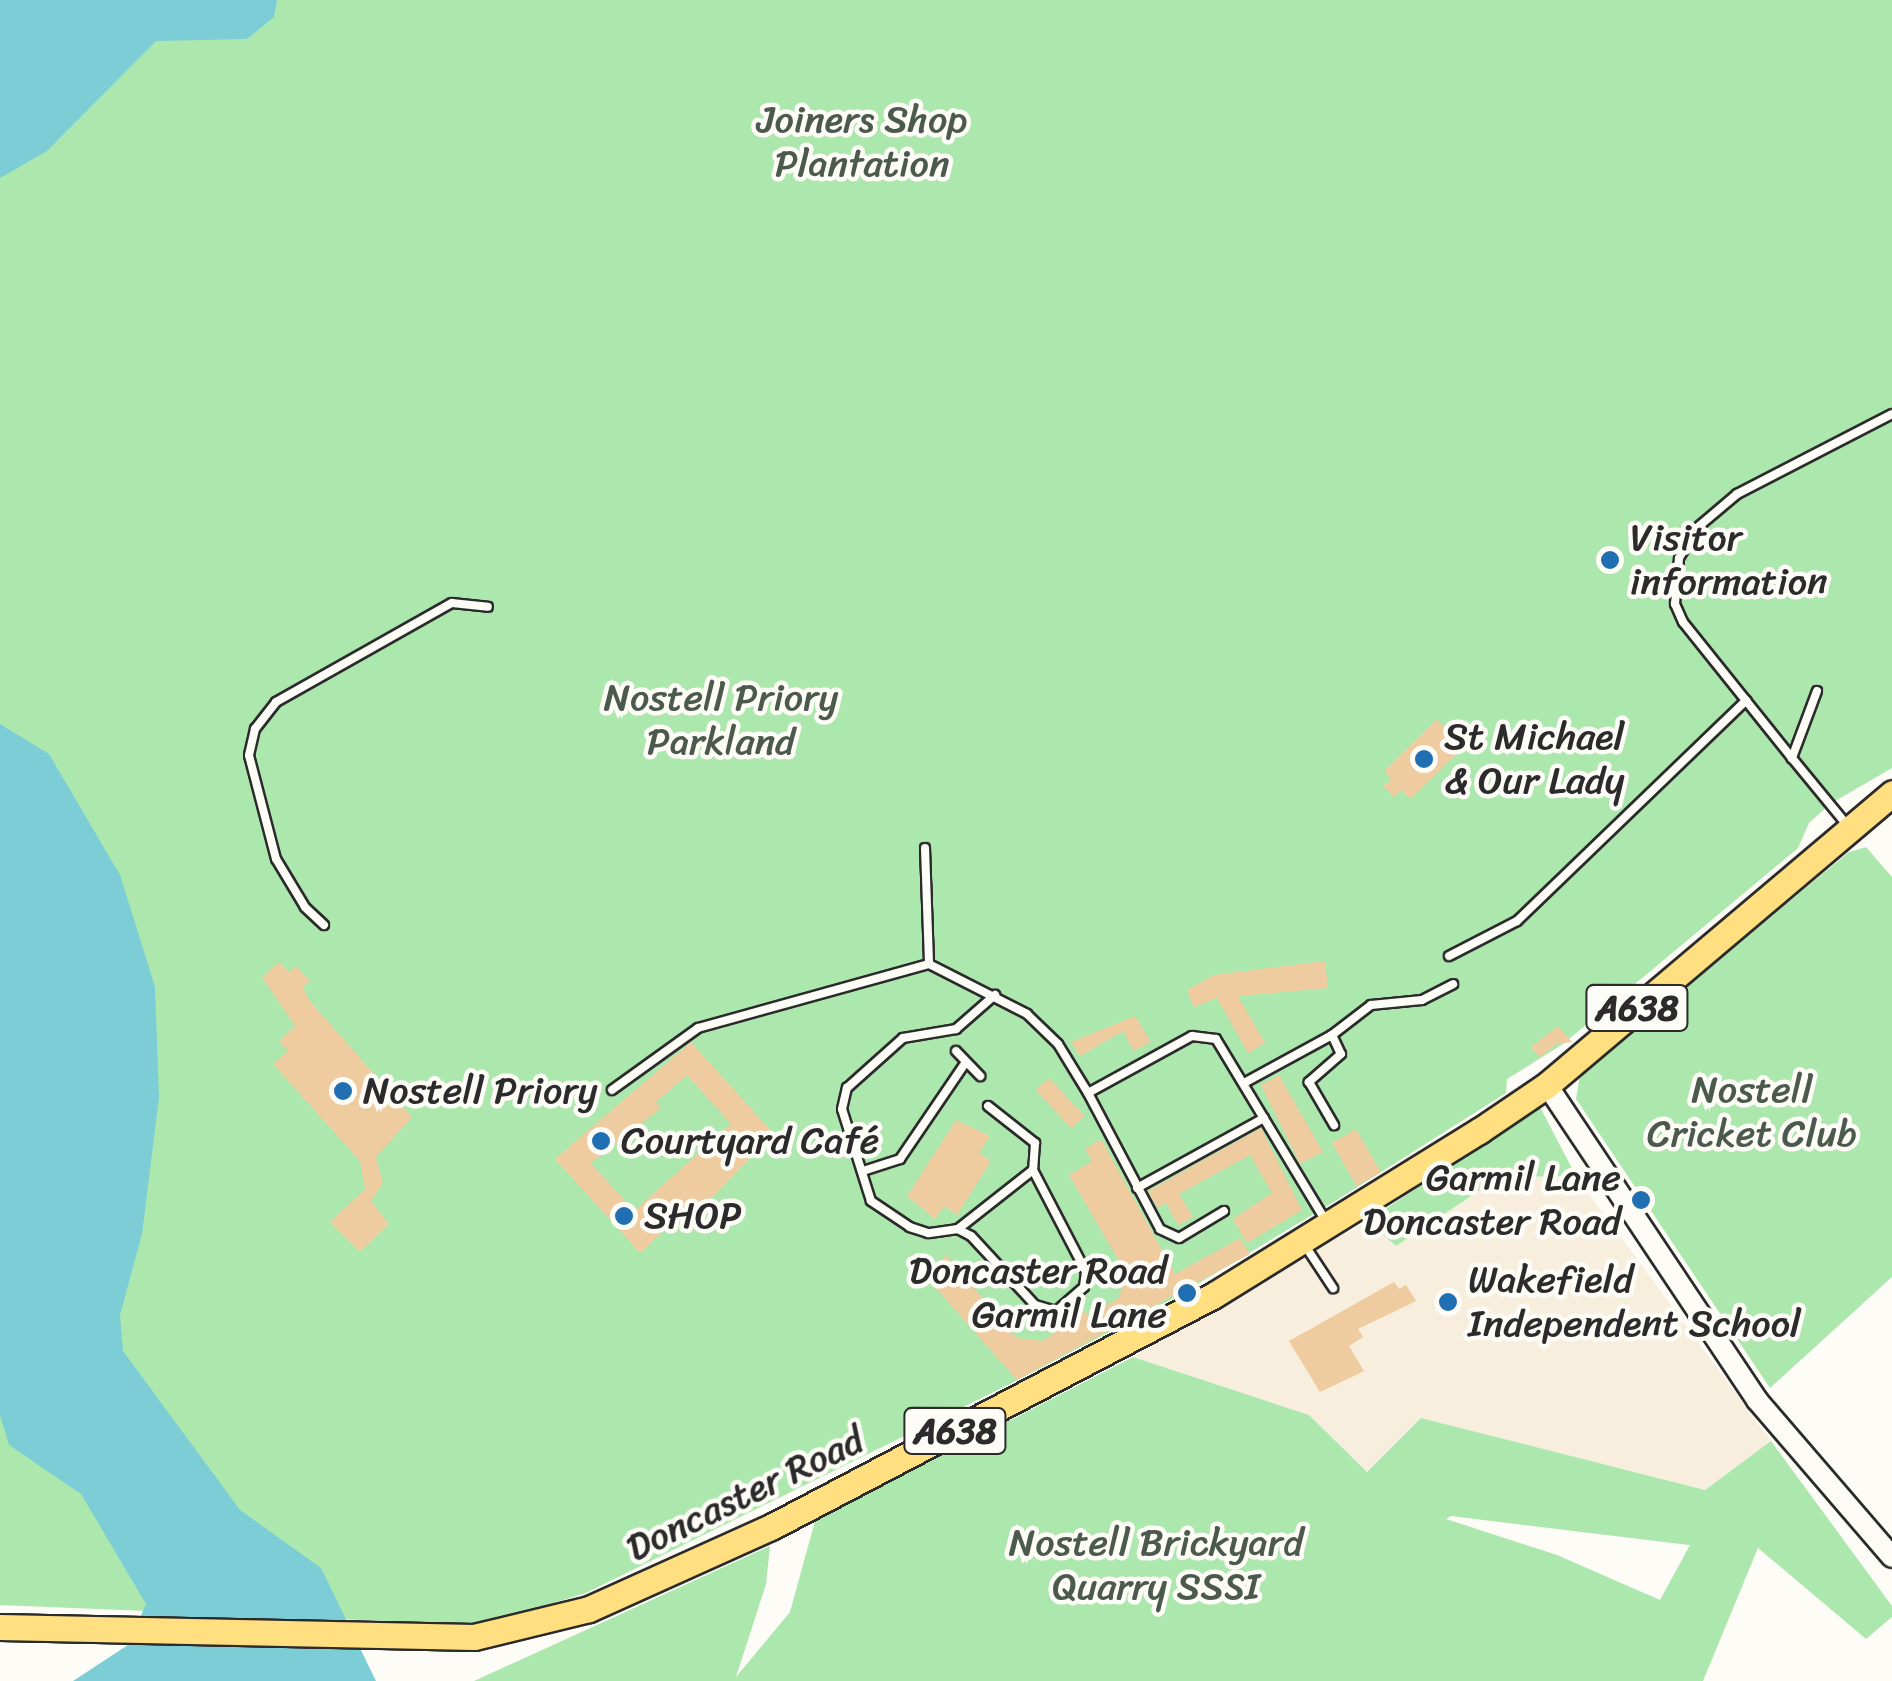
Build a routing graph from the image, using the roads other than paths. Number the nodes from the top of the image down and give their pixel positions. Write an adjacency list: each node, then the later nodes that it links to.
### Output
1 (1892, 414): 4 (lane)
2 (488, 607): 9 (lane)
3 (1817, 691): 5 (lane)
4 (1746, 701): 5 (lane); 10 (lane)
5 (1792, 758): 7 (lane)
6 (1892, 793): 7 (highway, A638)
7 (1850, 829): 19 (highway, A638)
8 (926, 848): 11 (lane)
9 (324, 925)
10 (1449, 956)
11 (929, 964): 13 (lane); 20 (lane)
12 (1453, 984): 14 (lane)
13 (995, 995): 21 (lane); 26 (lane)
14 (1332, 1036): 18 (lane); 24 (lane)
15 (956, 1050): 16 (lane)
16 (966, 1062): 17 (lane); 26 (lane)
17 (980, 1076)
18 (1244, 1083): 21 (lane); 23 (lane)
19 (1547, 1085): 29 (highway, Doncaster Road / A638); 33 (main road)
20 (612, 1090)
21 (1088, 1093): 27 (lane)
22 (988, 1106): 25 (lane)
23 (1264, 1118): 27 (lane); 29 (lane)
24 (1334, 1125)
25 (1033, 1170): 30 (lane); 30 (lane)
26 (863, 1172): 30 (lane)
27 (1138, 1188): 28 (lane)
28 (1224, 1211)
29 (1327, 1224): 31 (highway, Doncaster Road / A638)
30 (958, 1229)
31 (1301, 1240): 32 (lane); 34 (highway, Doncaster Road / A638)
32 (1332, 1288)
33 (1892, 1557)
34 (0, 1627)

